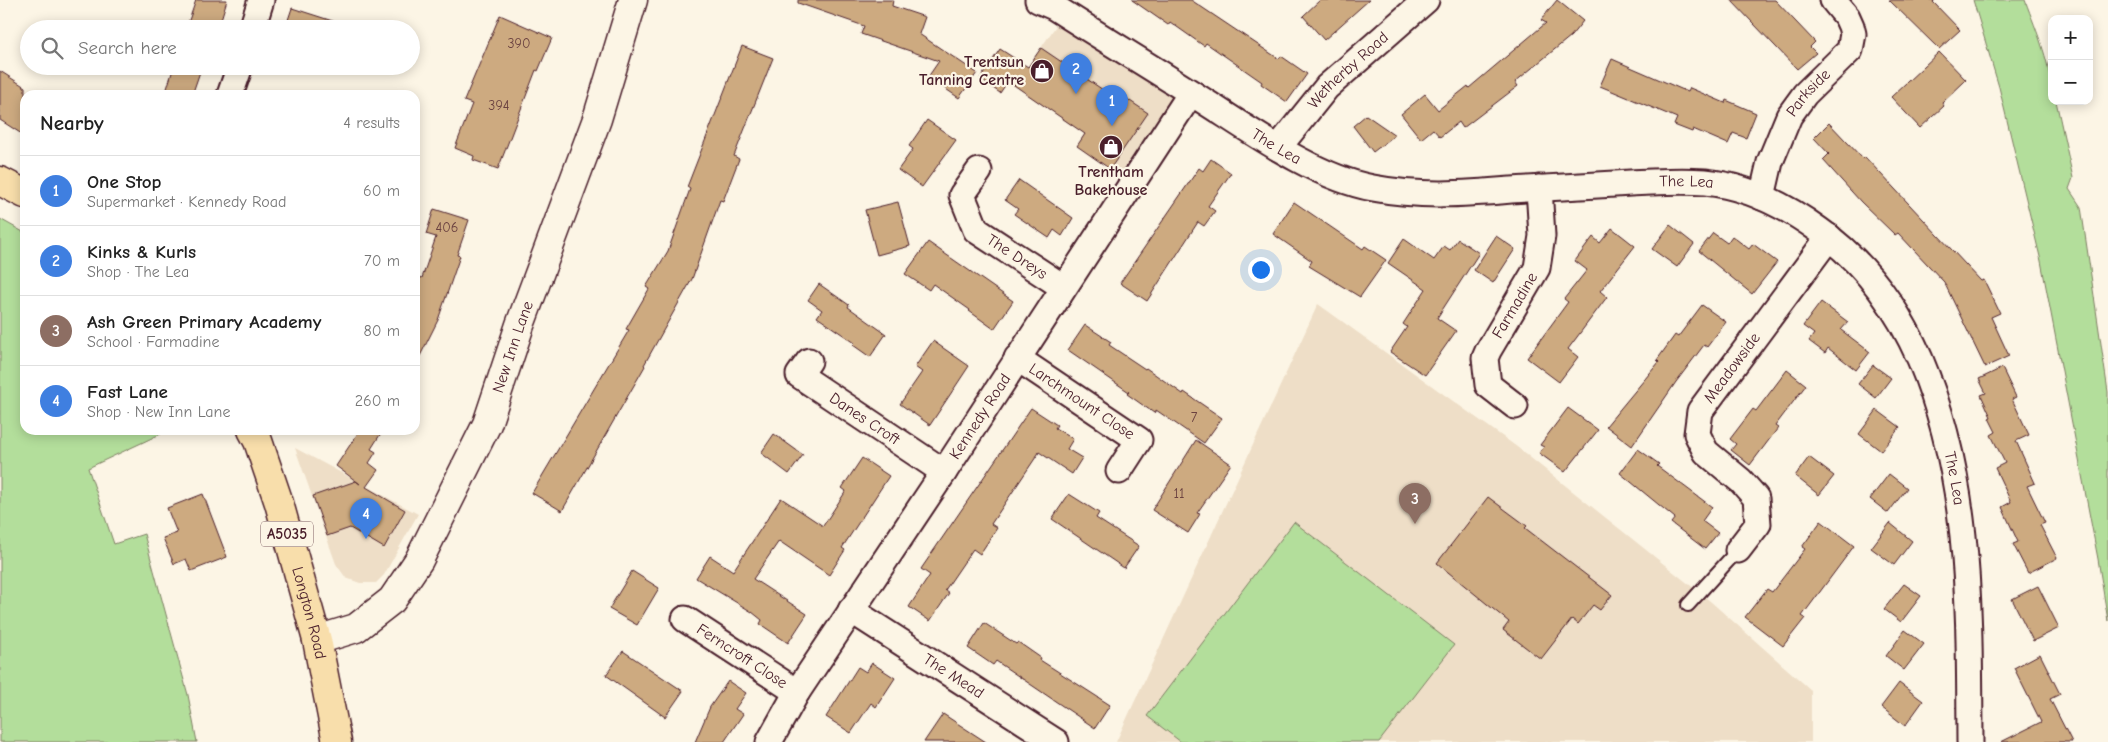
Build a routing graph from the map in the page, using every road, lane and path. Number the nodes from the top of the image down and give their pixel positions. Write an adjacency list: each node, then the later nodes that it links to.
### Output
1 (261, 0): 6 (street)
2 (633, 0): 28 (street, New Inn Lane)
3 (1038, 0): 9 (street, The Lea)
4 (1426, 0): 10 (street, Wetherby Road)
5 (1832, 0): 15 (street, Parkside)
6 (255, 20)
7 (237, 75): 8 (street)
8 (232, 90)
9 (1191, 93): 10 (street, The Lea); 17 (street, Kennedy Road)
10 (1278, 148): 13 (street, The Lea)
11 (979, 171): 17 (street, The Dreys)
12 (0, 181): 14 (main road)
13 (1539, 188): 15 (street, The Lea); 20 (street, Farmadine)
14 (20, 191)
15 (1762, 196): 16 (street, The Lea)
16 (1829, 236): 24 (street, Meadowside); 33 (street, The Lea)
17 (1063, 287): 18 (street, Kennedy Road)
18 (1017, 358): 22 (street, Larchmount Close); 23 (street, Kennedy Road)
19 (800, 375): 23 (street, Danes Croft)
20 (1515, 406)
21 (255, 435): 28 (main road, Longton Road / A5035)
22 (1119, 471)
23 (944, 472): 26 (street, Kennedy Road)
24 (1738, 550): 25 (lane)
25 (1688, 605)
26 (852, 610): 29 (street, Kennedy Road); 32 (street, The Mead)
27 (685, 619): 29 (street, Ferncroft Close)
28 (317, 640): 30 (main road, Longton Road / A5035)
29 (798, 692): 31 (street, Kennedy Road)
30 (337, 742)
31 (769, 742)
32 (1056, 742)
33 (1970, 742)

